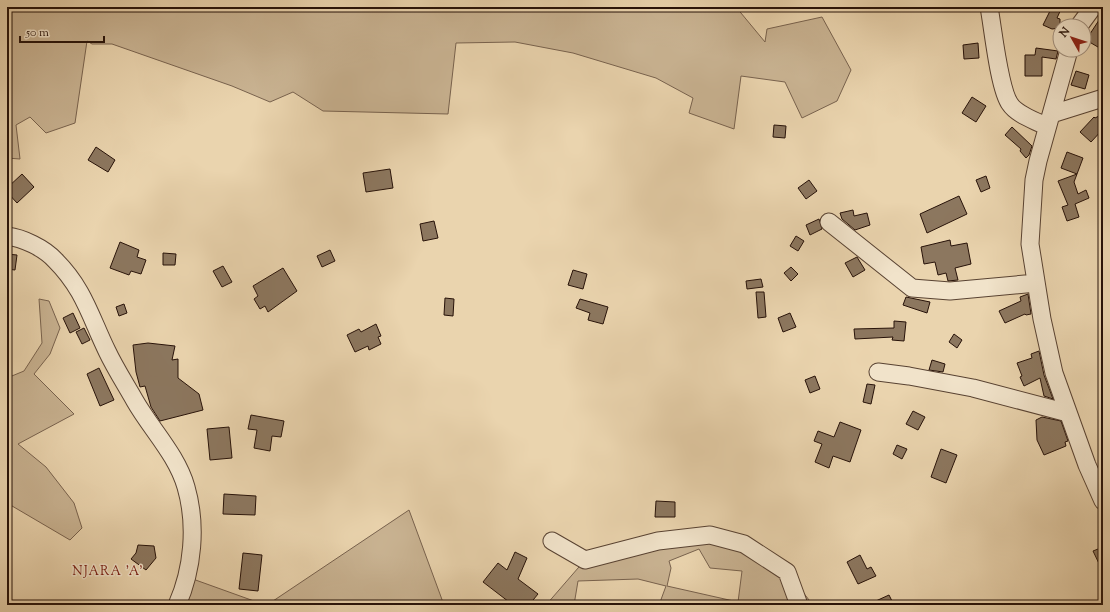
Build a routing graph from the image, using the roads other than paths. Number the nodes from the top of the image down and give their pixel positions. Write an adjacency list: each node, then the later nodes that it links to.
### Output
1 (989, 7): 6 (street)
2 (1090, 8): 3 (street)
3 (1084, 18)
4 (1067, 58): 6 (street)
5 (1103, 98): 6 (street)
6 (1050, 120): 9 (street)
7 (830, 222): 9 (street)
8 (7, 236): 14 (street)
9 (1036, 283): 11 (street)
10 (878, 372): 11 (street)
11 (1068, 413): 12 (street)
12 (1103, 501)
13 (552, 540): 15 (street)
14 (177, 605)
15 (799, 605)

